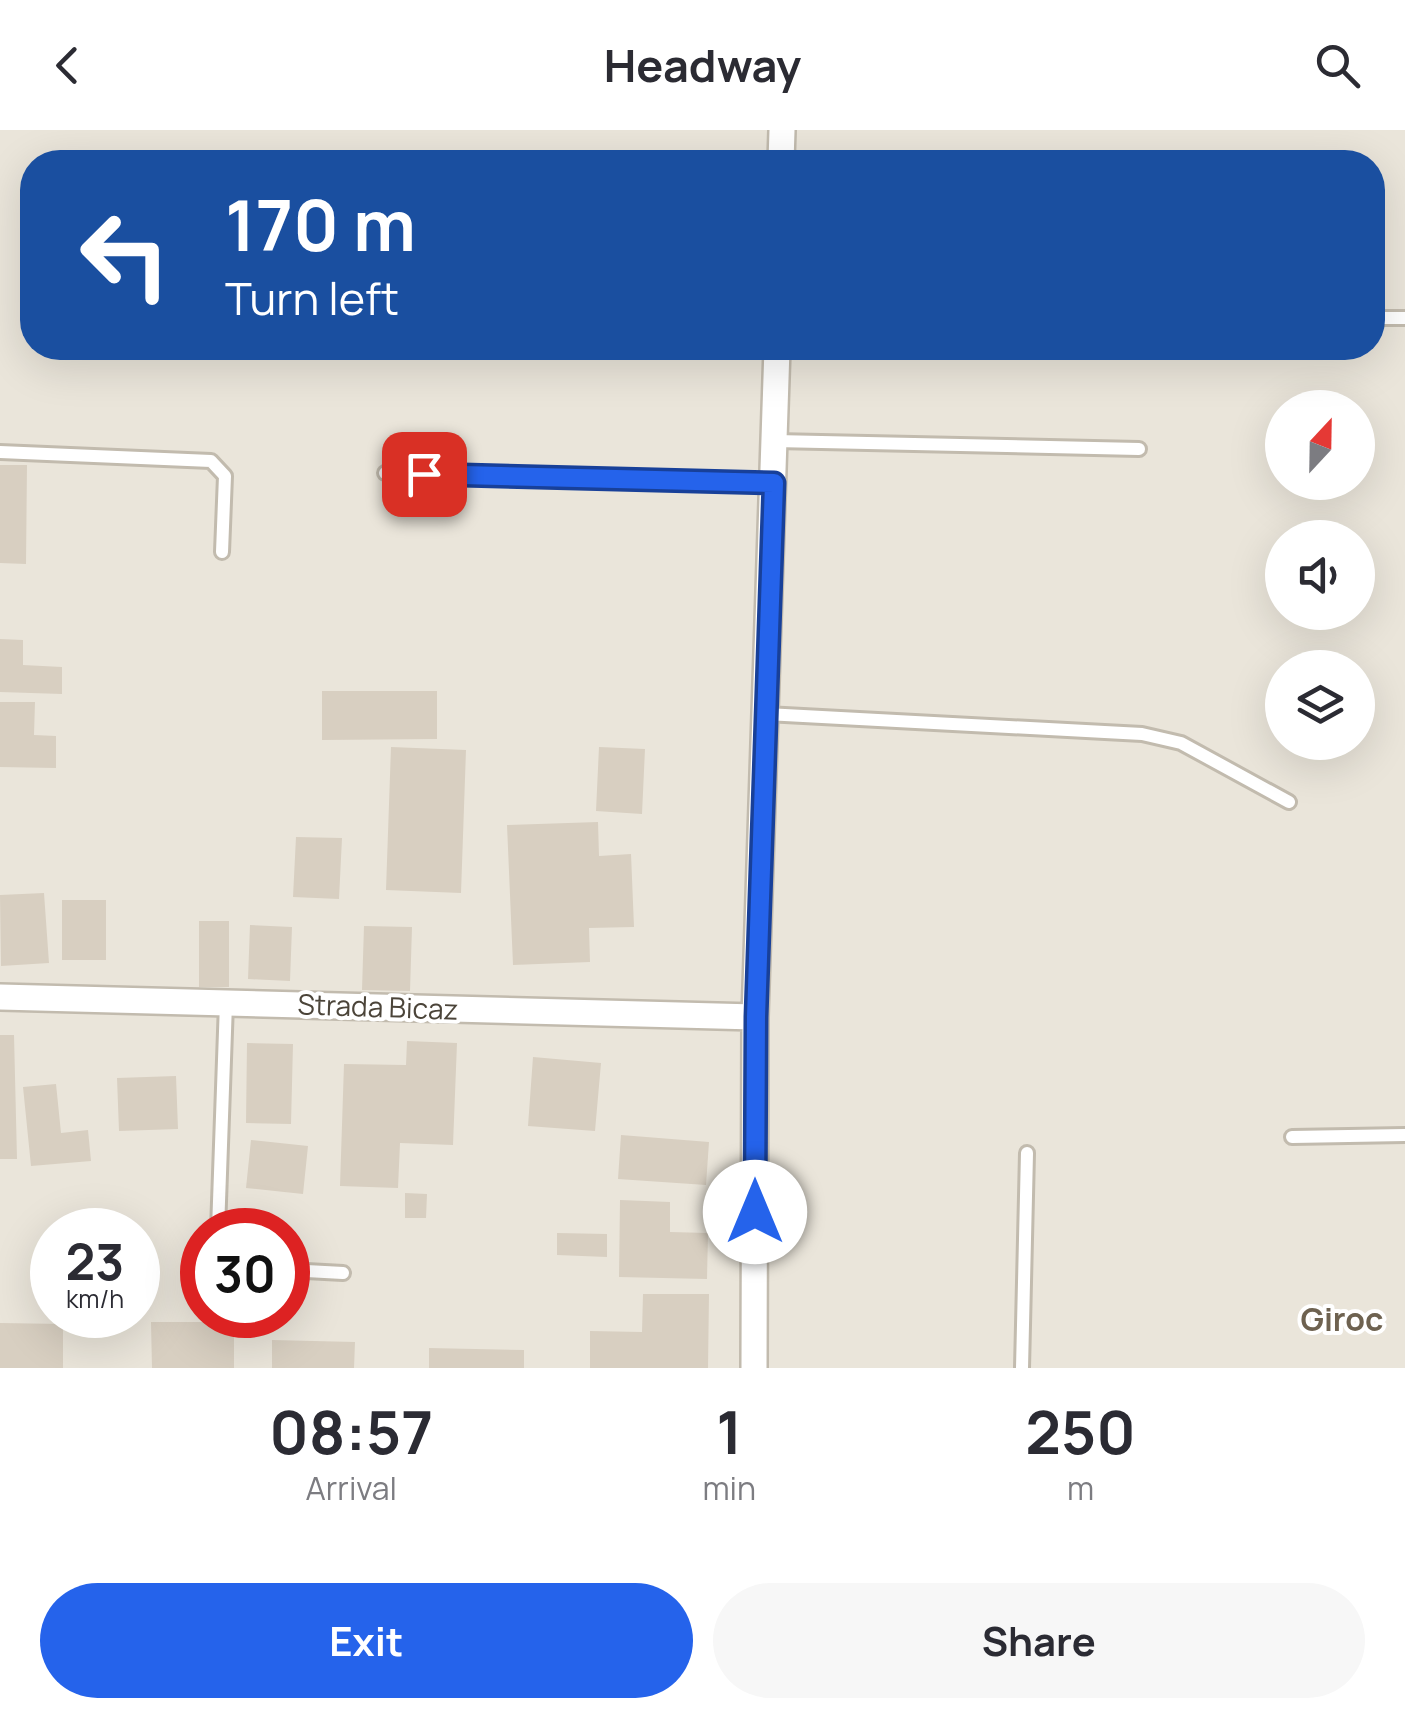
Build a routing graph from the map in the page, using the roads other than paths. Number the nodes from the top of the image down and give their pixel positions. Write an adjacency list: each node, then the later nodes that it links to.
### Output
1 (777, 360): 2 (street)
2 (775, 441): 3 (lane); 6 (street)
3 (1139, 449)
4 (0, 452): 7 (lane)
5 (384, 472): 6 (lane)
6 (774, 483): 8 (street)
7 (222, 552)
8 (766, 714): 9 (lane); 12 (street)
9 (1290, 802)
10 (0, 997): 11 (street, Strada Bicaz)
11 (226, 1003): 12 (street, Strada Bicaz); 16 (lane)
12 (756, 1017): 19 (street)
13 (1405, 1135): 14 (lane)
14 (1292, 1137)
15 (1027, 1153): 20 (lane)
16 (219, 1208)
17 (310, 1271): 18 (lane)
18 (342, 1273)
19 (754, 1368)
20 (1022, 1368)

